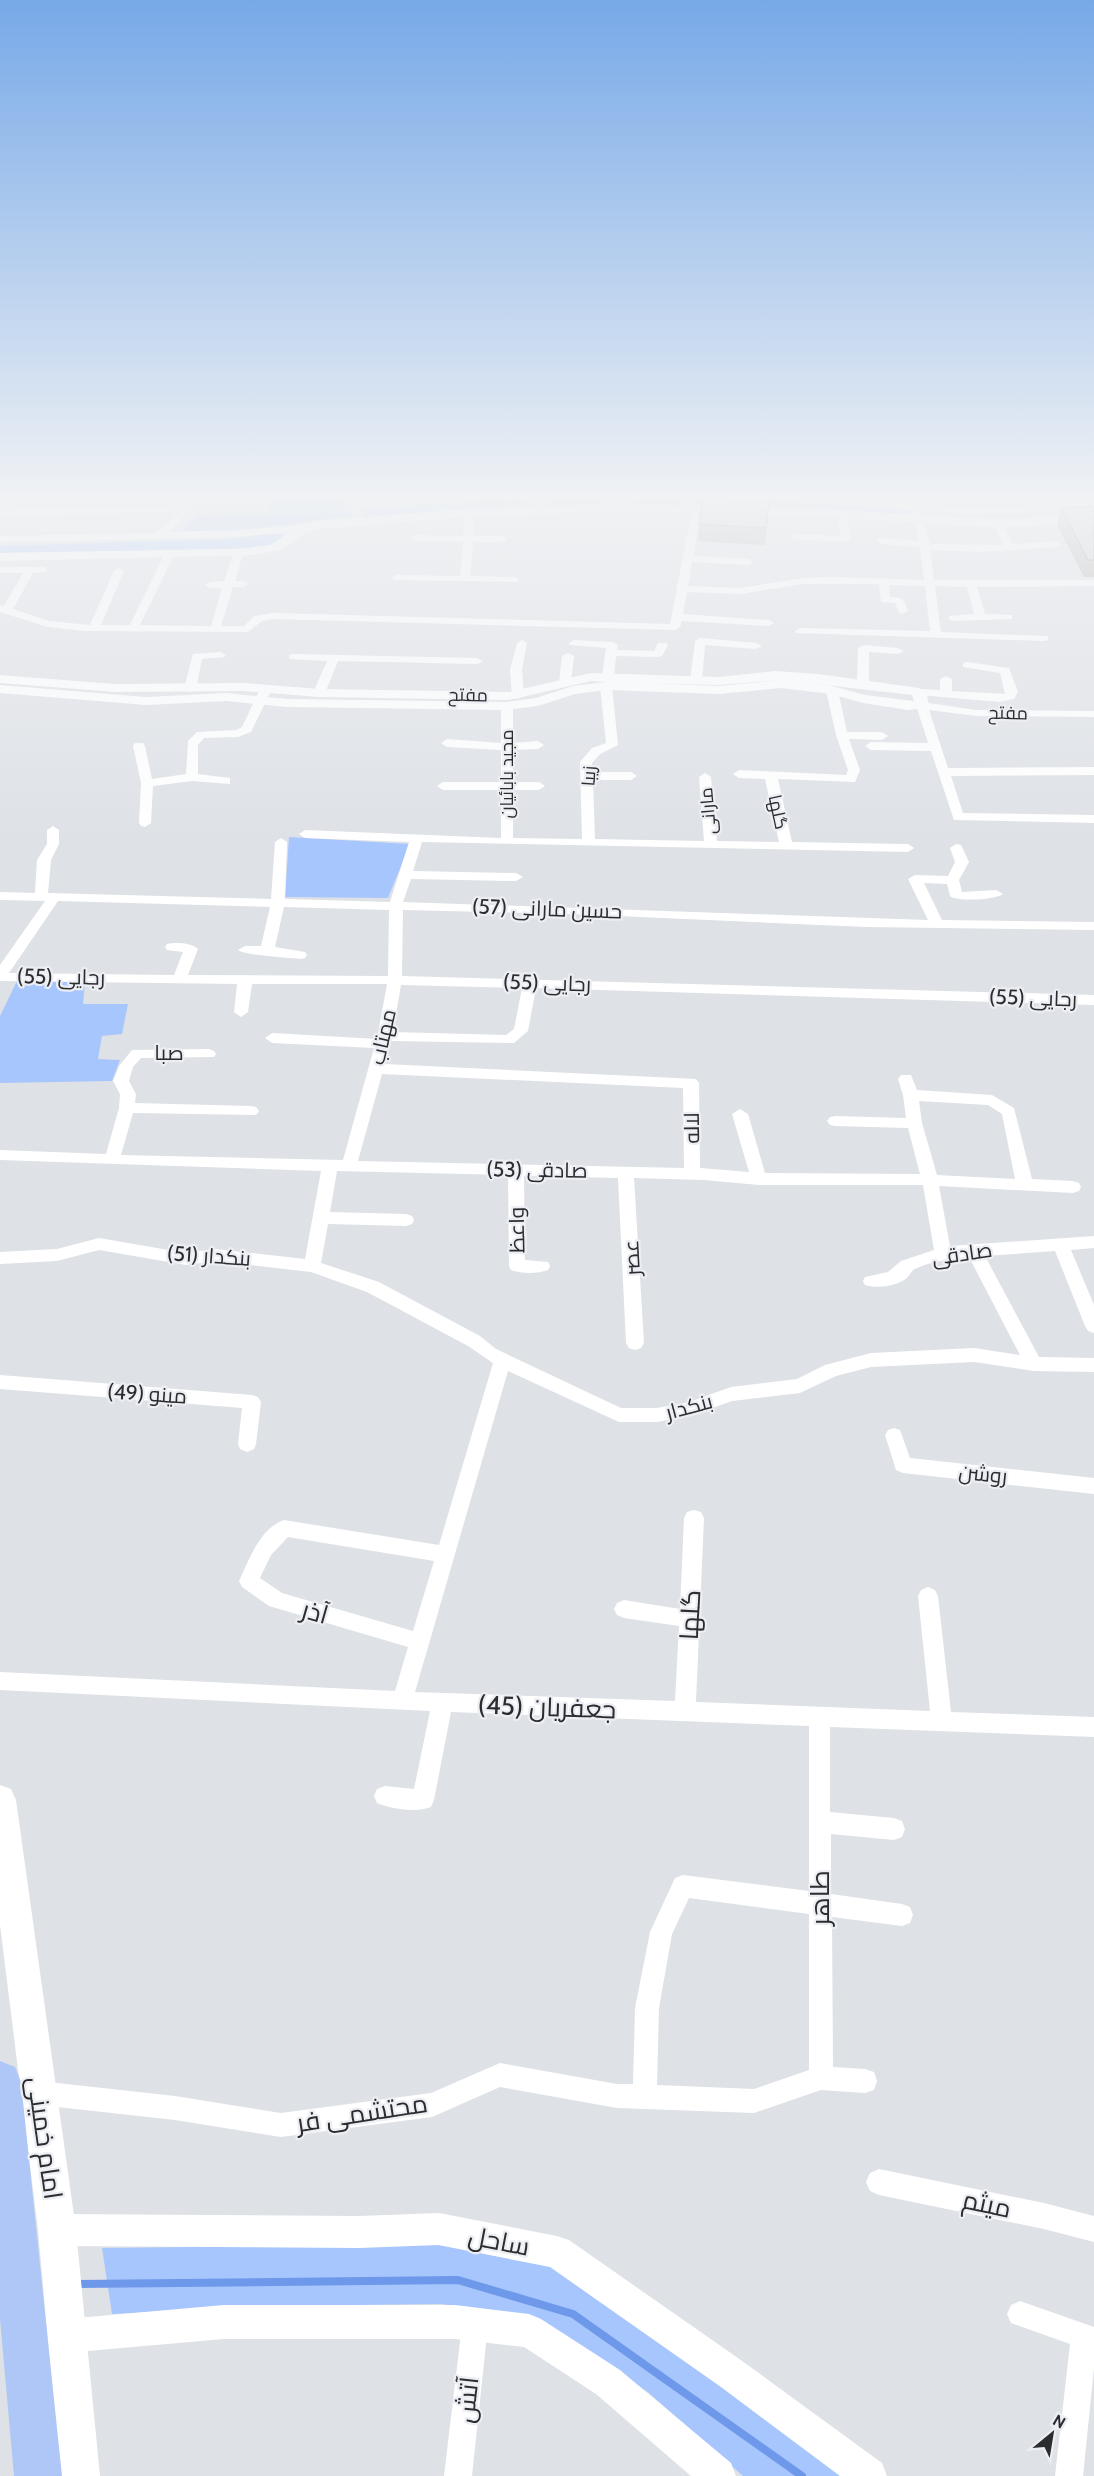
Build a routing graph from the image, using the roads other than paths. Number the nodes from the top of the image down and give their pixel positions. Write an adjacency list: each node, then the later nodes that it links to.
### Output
1 (8, 611): 14 (street)
2 (102, 611): 14 (street)
3 (142, 611): 15 (street)
4 (221, 611): 16 (street)
5 (678, 611): 12 (street)
6 (933, 611): 18 (street)
7 (978, 611): 8 (street)
8 (980, 617): 9 (street); 10 (street)
9 (1008, 617)
10 (954, 618)
11 (735, 621): 12 (street); 13 (street); 22 (street)
12 (676, 622): 16 (street)
13 (769, 622)
14 (94, 628): 15 (street)
15 (133, 629): 16 (street)
16 (215, 629)
17 (800, 631): 18 (street)
18 (936, 635): 19 (street)
19 (1044, 638)
20 (522, 643): 46 (street)
21 (574, 643): 26 (street)
22 (727, 644): 24 (street); 35 (street)
23 (662, 645): 26 (street)
24 (756, 646)
25 (898, 651): 38 (street)
26 (611, 653): 37 (street)
27 (220, 655): 40 (street)
28 (293, 657): 30 (street)
29 (568, 657): 36 (street)
30 (334, 658): 31 (street); 42 (street)
31 (477, 662)
32 (967, 664): 44 (street)
33 (945, 678): 44 (street)
34 (0, 679): 40 (street, مفتح)
35 (696, 681): 37 (street, مفتح); 38 (street, مفتح)
36 (566, 682): 37 (street, مفتح); 46 (street, مفتح)
37 (607, 682): 41 (street, مفتح); 46 (street, مفتح); 59 (street, زیبا)
38 (863, 684): 45 (street, مفتح)
39 (0, 689): 43 (street, مفتح)
40 (190, 689): 43 (street, مفتح)
41 (832, 690): 45 (street, مفتح); 48 (street)
42 (320, 693): 43 (street, مفتح); 46 (street, مفتح)
43 (265, 695): 46 (street, مفتح); 61 (street)
44 (946, 695): 45 (street)
45 (921, 699): 47 (street, مفتح); 55 (street)
46 (512, 701): 54 (street, مجید بابائیان)
47 (1094, 714)
48 (842, 735): 49 (street); 63 (street)
49 (882, 736)
50 (447, 743): 54 (street)
51 (538, 745): 54 (street)
52 (139, 746): 65 (street)
53 (871, 746): 55 (street)
54 (508, 747): 66 (street, مجید بابائیان)
55 (935, 747): 57 (street)
56 (1094, 771): 57 (street)
57 (943, 772): 69 (street)
58 (739, 774): 63 (street)
59 (587, 776): 60 (street); 76 (street, زیبا)
60 (631, 776)
61 (192, 777): 64 (street); 65 (street)
62 (705, 777): 77 (street, مارانی)
63 (771, 777): 78 (street, گلها)
64 (226, 781)
65 (147, 783): 70 (street)
66 (507, 785): 67 (street); 68 (street); 75 (street, مجید بابائیان)
67 (443, 786)
68 (539, 786)
69 (1094, 819)
70 (145, 823)
71 (52, 830): 86 (street)
72 (305, 834): 73 (street)
73 (417, 838): 75 (street); 81 (street, مهتاب)
74 (281, 842): 87 (street)
75 (507, 842): 76 (street)
76 (589, 843): 77 (street)
77 (711, 845): 78 (street)
78 (786, 846): 79 (street)
79 (909, 848)
80 (956, 848): 83 (street)
81 (405, 875): 82 (street); 88 (street, مهتاب)
82 (516, 877)
83 (952, 880): 84 (street); 89 (street)
84 (996, 894)
85 (0, 897): 86 (street, حسین مارانی (57))
86 (48, 897): 87 (street, حسین مارانی (57)); 95 (street)
87 (278, 902): 88 (street, حسین مارانی (57)); 93 (street)
88 (396, 904): 89 (street, حسین مارانی (57)); 98 (street, مهتاب)
89 (937, 924): 90 (street, حسین مارانی (57))
90 (1094, 926)
91 (172, 947): 96 (street)
92 (245, 950): 93 (street)
93 (267, 950): 94 (street)
94 (300, 955)
95 (0, 976): 96 (street, رجایی (55))
96 (179, 979): 97 (street, رجایی (55))
97 (245, 980): 98 (street, رجایی (55)); 101 (street)
98 (395, 980): 99 (street, رجایی (55)); 103 (street, مهتاب)
99 (530, 983): 100 (street, رجایی (55)); 103 (street)
100 (1094, 1000)
101 (241, 1011)
102 (272, 1038): 103 (street)
103 (383, 1040): 105 (street, مهتاب)
104 (209, 1054): 108 (street, صبا)
105 (375, 1069): 116 (street, مهتاب); 119 (street, لاله)
106 (906, 1079): 107 (street)
107 (911, 1095): 112 (street); 122 (street)
108 (127, 1108): 109 (street); 114 (street, صبا)
109 (251, 1111)
110 (740, 1114): 120 (street)
111 (835, 1121): 112 (street)
112 (914, 1123): 121 (street)
113 (0, 1155): 114 (street, صادقی (53))
114 (112, 1160): 115 (street, صادقی (53))
115 (330, 1166): 116 (street, صادقی (53)); 124 (street)
116 (350, 1166): 117 (street, صادقی (53))
117 (516, 1170): 118 (street, صادقی (53)); 132 (street, واعظ)
118 (626, 1172): 119 (street, صادقی (53)); 135 (street, عصر)
119 (692, 1174): 120 (street, صادقی (53))
120 (759, 1179): 121 (street, صادقی (53))
121 (930, 1180): 122 (street, صادقی (53)); 129 (street)
122 (1025, 1186): 123 (street, صادقی (53))
123 (1073, 1187)
124 (321, 1218): 125 (street); 131 (street)
125 (406, 1220)
126 (1094, 1242): 127 (street, صادقی)
127 (1060, 1244): 128 (street, صادقی); 134 (street)
128 (973, 1250): 129 (street, صادقی); 137 (street)
129 (943, 1253): 133 (street, صادقی)
130 (0, 1258): 131 (street, بنکدار (51))
131 (312, 1266): 136 (street, بنکدار)
132 (542, 1266)
133 (871, 1281)
134 (1092, 1316)
135 (635, 1343)
136 (502, 1359): 137 (street, بنکدار); 144 (street)
137 (1034, 1364): 138 (street, بنکدار)
138 (1094, 1365)
139 (0, 1382): 141 (street, مینو (49))
140 (894, 1435): 142 (street, روشن)
141 (247, 1444)
142 (1094, 1486)
143 (694, 1518): 147 (street, گلها)
144 (445, 1554): 148 (street); 148 (street, آذر)
145 (928, 1596): 154 (street)
146 (624, 1609): 147 (street)
147 (689, 1619): 152 (street, گلها)
148 (420, 1642): 150 (street)
149 (0, 1682): 150 (street, جعفریان (45))
150 (402, 1701): 151 (street, جعفریان (45))
151 (442, 1703): 152 (street, جعفریان (45)); 156 (street)
152 (685, 1713): 153 (street, جعفریان (45))
153 (819, 1717): 154 (street, جعفریان (45)); 158 (street, طاهر)
154 (942, 1721): 155 (street, جعفریان (45))
155 (1094, 1726)
156 (385, 1796)
157 (0, 1800): 164 (main road, امام خمینی)
158 (820, 1822): 159 (street); 160 (street, طاهر)
159 (894, 1829)
160 (820, 1903): 161 (street); 162 (street, طاهر); 165 (street)
161 (902, 1915)
162 (820, 2078): 163 (street); 165 (street, محتشمی فر)
163 (865, 2081)
164 (19, 2087): 165 (street, محتشمی فر); 168 (main road, امام خمینی); 172 (highway)
165 (645, 2096)
166 (879, 2182): 167 (street, میثم)
167 (1094, 2229)
168 (57, 2230): 171 (main road, امام خمینی); 176 (street, ساحل)
169 (1020, 2314): 177 (street)
170 (475, 2325): 171 (street); 174 (street, آتش); 175 (street)
171 (65, 2336): 173 (main road, امام خمینی)
172 (38, 2476)
173 (80, 2476)
174 (458, 2476)
175 (718, 2476)
176 (869, 2476)
177 (1069, 2476)

